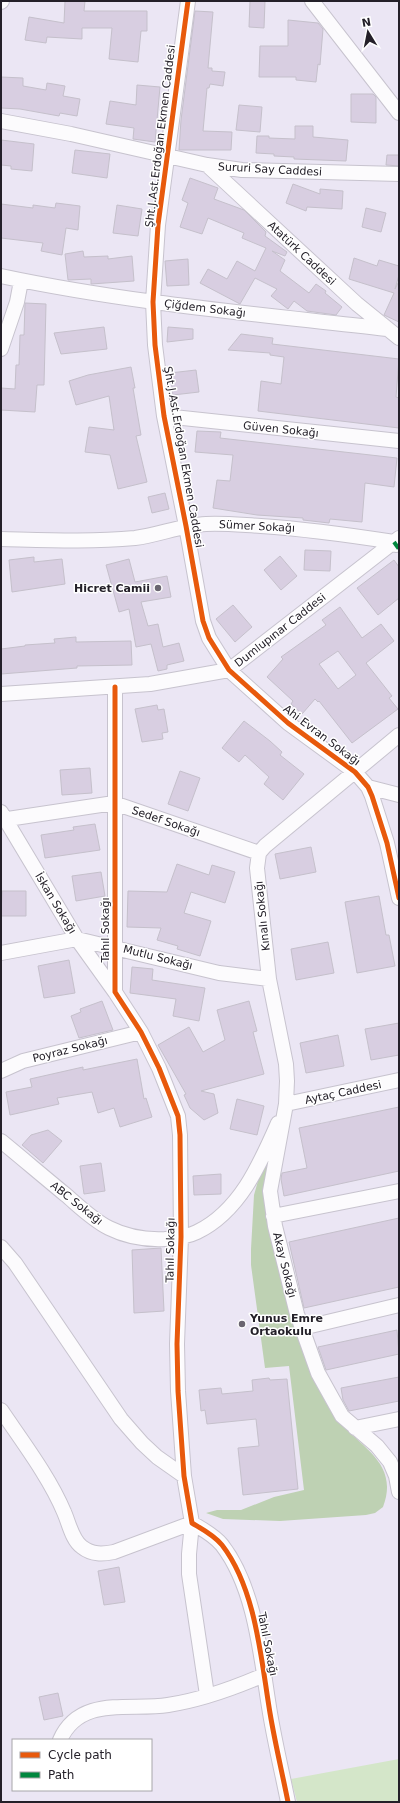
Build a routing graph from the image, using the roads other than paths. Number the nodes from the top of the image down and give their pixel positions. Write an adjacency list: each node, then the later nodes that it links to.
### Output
1 (188, 1): 5 (street, Şht.J.Ast.Erdoğan Ekmen Caddesi)
2 (312, 1): 3 (street)
3 (399, 113)
4 (1, 121): 5 (street, Sururi Say Caddesi)
5 (166, 157): 6 (street, Sururi Say Caddesi); 10 (street, Şht.J.Ast.Erdoğan Ekmen Caddesi)
6 (207, 165): 7 (street, Sururi Say Caddesi); 11 (street, Atatürk Caddesi)
7 (399, 174)
8 (1, 276): 9 (street, Çiğdem Sokağı)
9 (21, 281): 10 (street, Çiğdem Sokağı); 13 (street)
10 (153, 302): 11 (street, Çiğdem Sokağı); 14 (street, Şht.J.Ast.Erdoğan Ekmen Caddesi)
11 (387, 329): 12 (street, Atatürk Caddesi)
12 (399, 338)
13 (1, 349)
14 (164, 416): 15 (street, Güven Sokağı); 16 (street, Şht.J.Ast.Erdoğan Ekmen Caddesi)
15 (399, 441)
16 (186, 526): 17 (street, Sümer Sokağı); 18 (street, Sümer Sokağı); 19 (street, Şht.J.Ast.Erdoğan Ekmen Caddesi)
17 (1, 539)
18 (397, 543): 19 (street, Dumlupınar Caddesi)
19 (229, 670): 20 (street, Dumlupınar Caddesi); 23 (street, Ahi Evran Sokağı)
20 (115, 687): 21 (street, Dumlupınar Caddesi); 26 (street, Tahıl Sokağı)
21 (1, 694)
22 (399, 735): 23 (street)
23 (355, 772): 24 (street, Ahi Evran Sokağı); 28 (street)
24 (368, 787): 25 (street); 29 (street, Ahi Evran Sokağı)
25 (399, 795)
26 (114, 803): 27 (street, Sedef Sokağı); 28 (street, Sedef Sokağı); 31 (street, Tahıl Sokağı)
27 (3, 817): 30 (street, İskan Sokağı)
28 (259, 853): 33 (street, Kınalı Sokağı)
29 (399, 898)
30 (77, 939): 31 (street, Mutlu Sokağı); 32 (street, Mutlu Sokağı); 34 (street, İskan Sokağı)
31 (115, 947): 33 (street, Mutlu Sokağı); 34 (street, Tahıl Sokağı)
32 (1, 953)
33 (269, 979): 38 (street, Kınalı Sokağı)
34 (115, 992): 35 (street, Tahıl Sokağı)
35 (141, 1032): 36 (street, Poyraz Sokağı); 42 (street, Tahıl Sokağı)
36 (1, 1071)
37 (399, 1080): 38 (street, Aytaç Caddesi)
38 (286, 1104): 41 (street, Akay Sokağı); 42 (street, ABC Sokağı)
39 (1, 1141): 42 (street, ABC Sokağı)
40 (399, 1191): 41 (street)
41 (273, 1216): 45 (street, Akay Sokağı)
42 (182, 1237): 49 (street, Tahıl Sokağı)
43 (1, 1246): 49 (street)
44 (399, 1305): 45 (street)
45 (302, 1328): 48 (street, Akay Sokağı)
46 (1, 1410): 51 (street)
47 (399, 1419): 48 (street)
48 (355, 1428): 50 (street, Akay Sokağı)
49 (184, 1476): 51 (street, Tahıl Sokağı)
50 (399, 1492)
51 (192, 1523): 52 (street, Tahıl Sokağı); 53 (street)
52 (264, 1675): 53 (street); 55 (street, Tahıl Sokağı)
53 (207, 1695): 54 (street)
54 (61, 1739)
55 (288, 1802)

